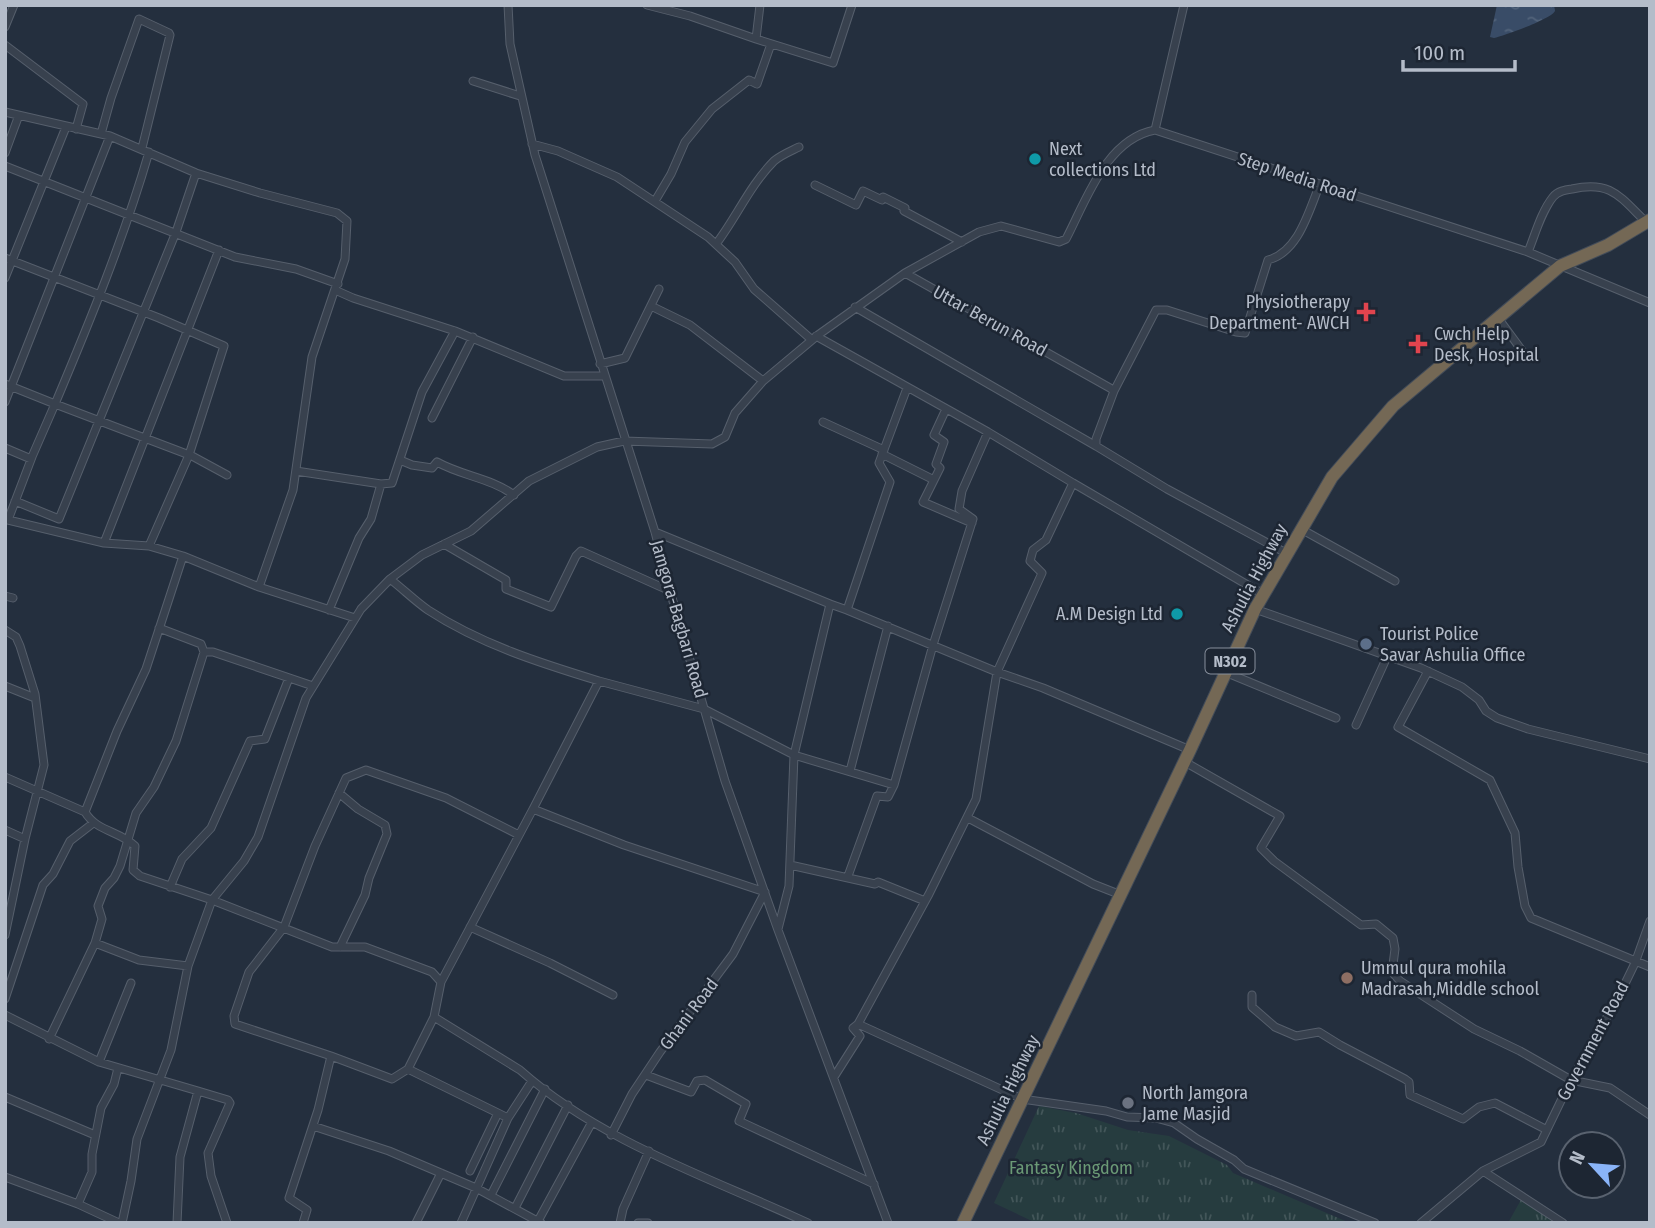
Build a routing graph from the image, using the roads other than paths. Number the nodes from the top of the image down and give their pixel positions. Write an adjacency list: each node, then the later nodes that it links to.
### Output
1 (14, 5): 7 (street)
2 (508, 5): 12 (street, Jamgora-Bagbari Road)
3 (647, 5): 8 (street)
4 (760, 5): 8 (street)
5 (852, 5): 9 (street)
6 (1184, 5): 17 (street)
7 (5, 27)
8 (756, 39): 9 (street)
9 (771, 44): 29 (street)
10 (5, 45): 16 (street)
11 (473, 81): 12 (street)
12 (520, 96): 19 (street, Jamgora-Bagbari Road)
13 (5, 112): 14 (street)
14 (19, 115): 15 (street); 22 (street)
15 (66, 127): 16 (street); 25 (street)
16 (76, 129): 18 (street)
17 (1155, 130): 26 (street, Step Media Road); 33 (street, Uttar Berun Road)
18 (105, 135): 21 (street); 21 (street); 28 (street)
19 (532, 144): 29 (street); 55 (street, Jamgora-Bagbari Road)
20 (799, 147): 34 (street)
21 (145, 150): 24 (street); 30 (street)
22 (5, 153)
23 (5, 166): 25 (street)
24 (196, 173): 32 (street); 42 (street)
25 (44, 180): 28 (street); 37 (street)
26 (1320, 184): 36 (street, Step Media Road); 60 (street)
27 (815, 185): 33 (street)
28 (87, 197): 30 (street); 41 (street)
29 (655, 201): 34 (street)
30 (131, 215): 32 (street); 44 (street)
31 (1648, 221): 36 (street); 38 (highway, Ashulia Highway / N302)
32 (176, 232): 35 (street); 48 (street)
33 (962, 242): 39 (street, Uttar Berun Road)
34 (716, 244): 53 (street)
35 (219, 250): 42 (street); 50 (street)
36 (1528, 252): 38 (street, Step Media Road)
37 (8, 260): 40 (street); 41 (street)
38 (1560, 267): 45 (street, Step Media Road); 49 (highway, Ashulia Highway / N302)
39 (905, 273): 47 (street); 60 (street, Uttar Berun Road)
40 (5, 278)
41 (55, 278): 44 (street); 58 (street)
42 (337, 287): 51 (street); 76 (street)
43 (659, 289): 46 (street)
44 (101, 295): 48 (street); 62 (street)
45 (1650, 303)
46 (651, 306): 55 (street); 57 (street)
47 (855, 307): 53 (street); 70 (street)
48 (144, 312): 50 (street); 65 (street)
49 (1498, 318): 54 (street); 85 (highway, Ashulia Highway / N302)
50 (187, 329): 68 (street); 73 (street)
51 (455, 331): 52 (street); 75 (street)
52 (473, 337): 56 (street); 64 (street)
53 (814, 338): 57 (street); 59 (street)
54 (1525, 356)
55 (600, 364): 56 (street, Jamgora-Bagbari Road)
56 (604, 376): 69 (street, Jamgora-Bagbari Road)
57 (763, 381): 69 (street)
58 (8, 386): 61 (street); 62 (street)
59 (907, 387): 63 (street); 72 (street)
60 (1114, 391): 70 (street)
61 (5, 402)
62 (55, 404): 65 (street); 74 (street)
63 (946, 409): 67 (street); 78 (street)
64 (432, 418)
65 (100, 420): 68 (street); 82 (street)
66 (823, 422): 72 (street)
67 (988, 432): 79 (street); 83 (street)
68 (146, 437): 73 (street); 88 (street)
69 (624, 441): 81 (street); 87 (street, Jamgora-Bagbari Road)
70 (1096, 446): 91 (street)
71 (5, 448): 74 (street)
72 (883, 452): 78 (street); 101 (street)
73 (189, 455): 77 (street); 90 (street)
74 (32, 457): 82 (street)
75 (400, 460): 80 (street); 81 (street)
76 (296, 471): 80 (street); 95 (street)
77 (227, 475)
78 (934, 480): 83 (street)
79 (1073, 483): 97 (street); 111 (street)
80 (381, 484): 100 (street)
81 (514, 495): 89 (street)
82 (15, 502): 84 (street)
83 (972, 523): 106 (street)
84 (7, 524): 86 (street); 88 (street)
85 (1301, 528): 91 (highway, Ashulia Highway / N302); 94 (street)
86 (52, 530)
87 (655, 533): 96 (street, Jamgora-Bagbari Road); 98 (street)
88 (104, 543): 90 (street)
89 (444, 544): 93 (street); 96 (street)
90 (149, 546): 92 (street)
91 (1286, 553): 97 (highway, Ashulia Highway / N302)
92 (183, 556): 95 (street); 104 (street)
93 (390, 579): 102 (street); 113 (street)
94 (1395, 581)
95 (259, 587): 100 (street)
96 (670, 591): 117 (street, Jamgora-Bagbari Road)
97 (1264, 594): 99 (highway, Ashulia Highway / N302)
98 (830, 604): 101 (street); 120 (street)
99 (1255, 609): 108 (street); 110 (highway, Ashulia Highway / N302)
100 (329, 610): 102 (street)
101 (847, 610): 103 (street)
102 (355, 618): 115 (street)
103 (888, 626): 106 (street); 123 (street)
104 (159, 628): 107 (street); 129 (street)
105 (5, 630): 116 (street)
106 (933, 645): 111 (street); 125 (street)
107 (204, 652): 112 (street); 134 (street)
108 (1387, 657): 109 (street); 119 (street)
109 (1428, 671): 122 (street); 151 (street)
110 (1225, 672): 118 (street); 121 (highway, Ashulia Highway / N302)
111 (997, 673): 121 (street); 130 (street)
112 (289, 678): 115 (street); 138 (street)
113 (599, 681): 117 (street); 128 (street)
114 (5, 686): 116 (street)
115 (313, 686): 141 (street)
116 (36, 698): 126 (street)
117 (704, 709): 120 (street); 139 (street, Jamgora-Bagbari Road)
118 (1336, 718)
119 (1356, 726)
120 (794, 755): 123 (street); 136 (street)
121 (1187, 756): 140 (highway, Ashulia Highway / N302); 170 (street)
122 (1650, 759)
123 (850, 771): 125 (street)
124 (5, 777): 126 (street)
125 (894, 785): 137 (street)
126 (37, 791): 129 (street); 135 (street)
127 (339, 793): 133 (street); 145 (street); 150 (street)
128 (533, 809): 133 (street); 139 (street)
129 (85, 812): 131 (street)
130 (968, 818): 140 (street); 142 (street)
131 (92, 824): 134 (street); 158 (street)
132 (5, 831): 135 (street)
133 (519, 835): 146 (street)
134 (127, 838): 138 (street); 149 (street)
135 (25, 839): 143 (street)
136 (790, 865): 137 (street); 147 (street)
137 (848, 876): 142 (street)
138 (170, 887): 141 (street)
139 (765, 892): 147 (street, Jamgora-Bagbari Road); 167 (street, Ghani Road)
140 (1121, 895): 175 (highway, Ashulia Highway / N302)
141 (212, 900): 145 (street); 152 (street)
142 (925, 901): 161 (street)
143 (8, 904): 148 (street)
144 (1650, 921): 151 (street, Government Road)
145 (284, 927): 150 (street); 163 (street)
146 (470, 927): 154 (street); 156 (street)
147 (778, 930): 168 (street, Jamgora-Bagbari Road)
148 (5, 935)
149 (95, 943): 152 (street); 162 (street)
150 (341, 947): 154 (street)
151 (1636, 962): 153 (street); 170 (street, Government Road)
152 (188, 966): 169 (street)
153 (1650, 967)
154 (441, 982): 160 (street)
155 (131, 983): 164 (street)
156 (613, 995)
157 (1252, 995): 182 (street)
158 (5, 999)
159 (5, 1015): 162 (street)
160 (434, 1017): 166 (street); 171 (street)
161 (858, 1024): 168 (street); 175 (street)
162 (49, 1039): 164 (street)
163 (331, 1056): 166 (street); 181 (street)
164 (99, 1062): 165 (street)
165 (118, 1068): 169 (street); 183 (street)
166 (408, 1069): 177 (street)
167 (646, 1074): 184 (street, Ghani Road); 190 (street)
168 (834, 1077): 190 (street, Jamgora-Bagbari Road)
169 (159, 1080): 173 (street); 196 (street)
170 (1571, 1080): 178 (street); 182 (street, Government Road)
171 (532, 1081): 172 (street); 179 (street)
172 (545, 1089): 176 (street); 192 (street)
173 (198, 1091): 197 (street); 198 (street)
174 (5, 1097): 183 (street)
175 (1023, 1099): 207 (highway, Ashulia Highway / N302); 208 (street)
176 (568, 1105): 180 (street); 194 (street)
177 (498, 1113): 179 (street); 186 (street)
178 (1650, 1115)
179 (508, 1118): 191 (street)
180 (592, 1122): 184 (street); 195 (street)
181 (313, 1126): 188 (street); 199 (street)
182 (1547, 1130): 187 (street, Government Road)
183 (95, 1135): 193 (street)
184 (611, 1135): 185 (street)
185 (649, 1152): 202 (street); 205 (street)
186 (470, 1171)
187 (1483, 1171): 209 (street, Government Road); 210 (street)
188 (441, 1173): 191 (street); 200 (street)
189 (5, 1177): 193 (street)
190 (874, 1184): 206 (street, Jamgora-Bagbari Road)
191 (476, 1188): 192 (street); 201 (street)
192 (491, 1195): 194 (street)
193 (78, 1204): 196 (street)
194 (515, 1208): 195 (street)
195 (540, 1222)
196 (120, 1223)
197 (177, 1223)
198 (227, 1223)
199 (303, 1223)
200 (416, 1223)
201 (461, 1223)
202 (620, 1223)
203 (638, 1223): 204 (street)
204 (648, 1223)
205 (808, 1223)
206 (888, 1223)
207 (963, 1223)
208 (1376, 1223)
209 (1421, 1223)
210 (1563, 1223)

